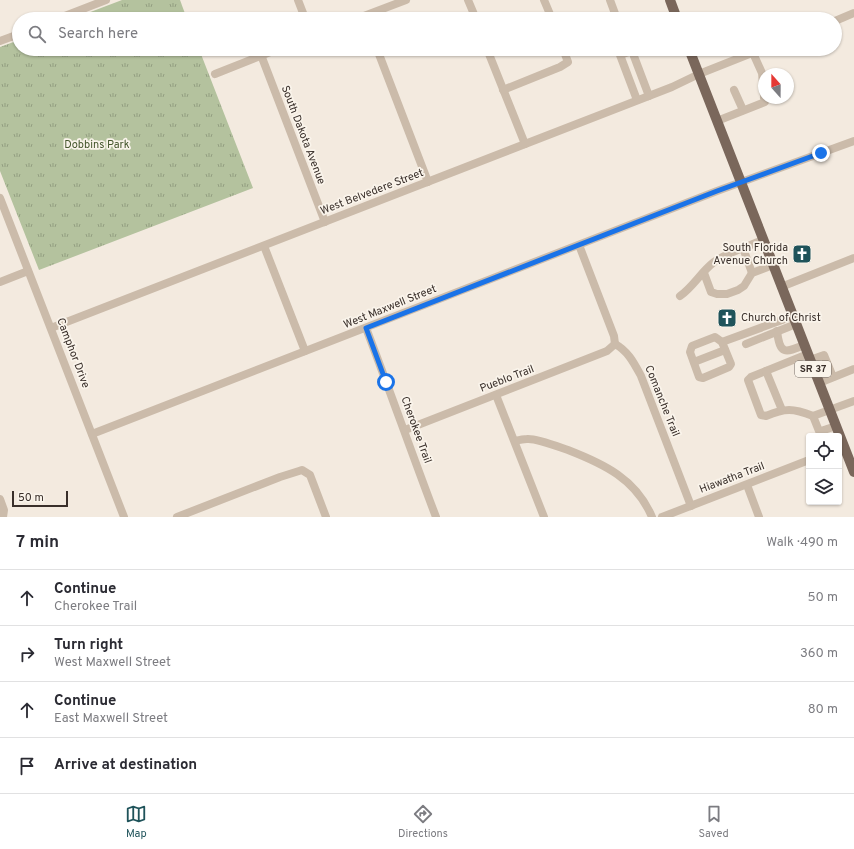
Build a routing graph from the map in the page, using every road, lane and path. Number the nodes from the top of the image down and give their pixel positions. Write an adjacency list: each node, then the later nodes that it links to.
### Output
1 (106, 0): 8 (street)
2 (298, 0): 9 (street)
3 (406, 0): 10 (street)
4 (468, 0): 11 (street)
5 (544, 0): 12 (street)
6 (610, 0): 13 (street)
7 (670, 0): 14 (main road)
8 (75, 12)
9 (303, 12)
10 (377, 12)
11 (473, 12)
12 (549, 12)
13 (614, 12)
14 (674, 12)
15 (854, 13): 16 (street)
16 (842, 18)
17 (12, 37): 18 (street)
18 (0, 41)
19 (261, 56): 29 (street); 43 (street, South Dakota Avenue)
20 (380, 56): 40 (street)
21 (490, 56): 31 (street)
22 (566, 56): 31 (street)
23 (620, 56): 34 (street)
24 (634, 56): 33 (street)
25 (692, 56): 30 (main road, SR 37)
26 (743, 56): 30 (street, West Belvedere Street)
27 (755, 56): 28 (street)
28 (760, 68)
29 (215, 74)
30 (699, 74): 33 (street, West Belvedere Street); 37 (main road, SR 37)
31 (504, 90): 39 (street)
32 (734, 90): 36 (street)
33 (649, 96): 34 (street, West Belvedere Street)
34 (637, 100): 39 (street, West Belvedere Street)
35 (759, 104): 36 (street)
36 (743, 110): 37 (street)
37 (717, 122): 41 (main road, SR 37)
38 (854, 141): 41 (street, West Maxwell Street)
39 (525, 144): 40 (street, West Belvedere Street)
40 (428, 182): 43 (street, West Belvedere Street)
41 (741, 183): 44 (main road, SR 37); 45 (street, West Maxwell Street)
42 (0, 198): 50 (street, Camphor Drive)
43 (325, 222): 46 (street, West Belvedere Street)
44 (763, 240): 47 (street); 49 (main road, SR 37)
45 (579, 245): 58 (street, West Maxwell Street); 60 (street)
46 (264, 246): 57 (street, West Belvedere Street); 63 (street)
47 (743, 248): 51 (street); 52 (street)
48 (854, 258): 54 (street)
49 (773, 265): 52 (street); 54 (main road, SR 37)
50 (28, 271): 53 (street); 57 (street, Camphor Drive)
51 (704, 273): 52 (street); 55 (street)
52 (752, 273)
53 (0, 282)
54 (781, 287): 56 (main road, SR 37)
55 (680, 296)
56 (794, 320): 59 (street); 62 (street); 64 (main road, SR 37)
57 (51, 328): 78 (street, Camphor Drive)
58 (366, 328): 63 (street, West Maxwell Street); 76 (street, Cherokee Trail)
59 (777, 331): 61 (street); 64 (street)
60 (614, 344): 70 (street, Pueblo Trail); 85 (street, Comanche Trail)
61 (746, 344)
62 (724, 346): 65 (street); 65 (street); 65 (street)
63 (306, 351): 78 (street, West Maxwell Street)
64 (807, 353): 67 (street); 68 (street); 69 (main road, SR 37)
65 (694, 362)
66 (854, 369): 68 (street)
67 (766, 371): 73 (street); 73 (street)
68 (833, 377): 69 (street)
69 (819, 382): 72 (main road, SR 37)
70 (496, 394): 76 (street, Pueblo Trail); 79 (street)
71 (854, 401): 72 (street)
72 (829, 409): 74 (street); 75 (main road, SR 37)
73 (782, 410): 74 (street)
74 (813, 416): 75 (street)
75 (836, 426): 77 (main road, SR 37)
76 (405, 430): 90 (street, Cherokee Trail)
77 (838, 433)
78 (92, 434): 87 (street, Camphor Drive)
79 (515, 441): 91 (street); 92 (street)
80 (842, 448): 82 (main road, SR 37)
81 (806, 461): 83 (street, Hiawatha Trail)
82 (854, 472)
83 (747, 485): 85 (street, Hiawatha Trail); 94 (street)
84 (0, 499): 86 (street)
85 (691, 506): 93 (street, Hiawatha Trail)
86 (3, 516)
87 (124, 517)
88 (177, 517): 89 (street)
89 (326, 517)
90 (436, 517)
91 (544, 517)
92 (652, 517)
93 (662, 517)
94 (759, 517)

